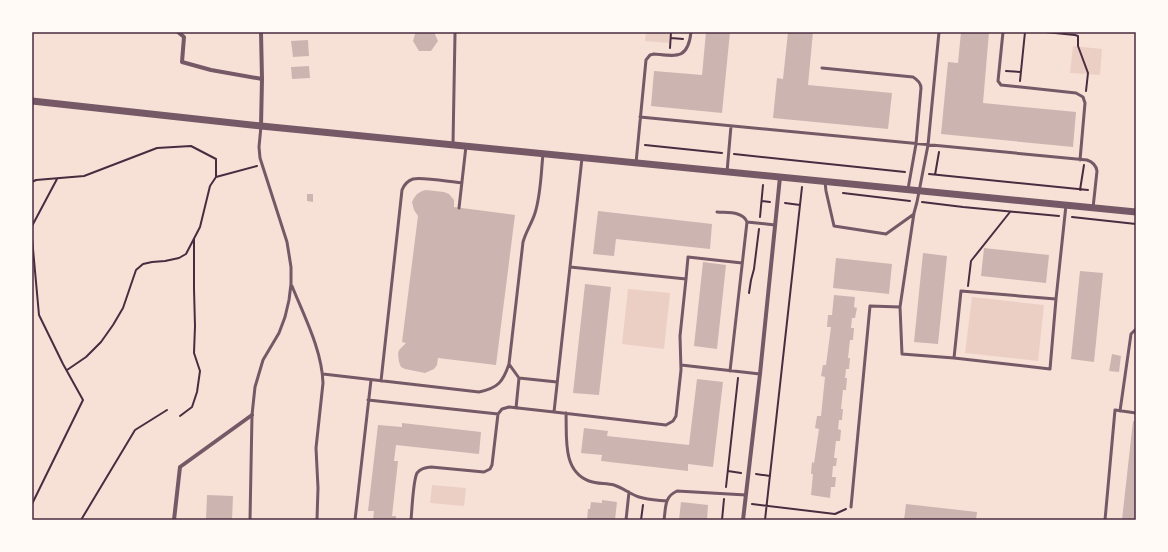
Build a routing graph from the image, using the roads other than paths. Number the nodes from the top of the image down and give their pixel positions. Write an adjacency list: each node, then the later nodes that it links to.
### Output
1 (178, 32): 8 (street)
2 (185, 32): 8 (lane)
3 (260, 32): 10 (street)
4 (691, 32): 12 (lane)
5 (939, 32): 17 (lane)
6 (1003, 32): 21 (lane)
7 (455, 34): 16 (lane)
8 (184, 37): 10 (street)
9 (822, 68): 15 (lane)
10 (262, 78): 13 (street)
11 (32, 100): 13 (street)
12 (640, 117): 14 (lane); 22 (lane)
13 (261, 126): 16 (street); 40 (lane)
14 (731, 126): 15 (lane); 23 (lane)
15 (916, 144): 17 (lane); 27 (lane)
16 (453, 145): 18 (street)
17 (928, 145): 21 (lane); 28 (lane)
18 (466, 146): 19 (street); 26 (lane)
19 (543, 154): 20 (street); 45 (lane)
20 (582, 158): 22 (street); 38 (lane)
21 (1080, 160): 31 (lane)
22 (636, 163): 23 (street)
23 (727, 172): 24 (street)
24 (780, 177): 25 (street); 36 (street)
25 (825, 182): 27 (street); 34 (lane)
26 (462, 183): 30 (lane); 52 (lane)
27 (908, 190): 28 (street)
28 (919, 191): 29 (street); 34 (lane)
29 (1066, 205): 31 (street); 41 (lane)
30 (459, 208)
31 (1093, 208): 33 (street)
32 (717, 212): 35 (lane)
33 (1136, 212)
34 (914, 213): 42 (lane)
35 (747, 222): 36 (lane); 37 (lane)
36 (776, 225): 49 (street)
37 (742, 263): 39 (lane); 47 (lane)
38 (570, 267): 39 (lane); 53 (lane)
39 (686, 280): 46 (lane)
40 (291, 284): 48 (lane); 61 (lane)
41 (1056, 298): 44 (lane); 44 (lane)
42 (900, 307): 44 (lane); 65 (lane)
43 (1136, 329): 56 (lane)
44 (954, 358)
45 (509, 364): 50 (lane); 52 (lane)
46 (681, 365): 47 (lane); 60 (lane)
47 (730, 371): 49 (lane)
48 (323, 374): 51 (lane); 68 (lane)
49 (760, 374): 63 (street)
50 (519, 378): 53 (lane); 55 (lane)
51 (371, 380): 52 (lane); 54 (lane)
52 (381, 381)
53 (557, 382): 57 (lane)
54 (368, 400): 59 (lane); 69 (lane)
55 (516, 408): 57 (lane); 59 (lane)
56 (1120, 411): 58 (lane); 74 (lane)
57 (554, 412): 60 (lane)
58 (1136, 413)
59 (498, 414): 70 (lane)
60 (566, 414): 62 (lane)
61 (252, 415): 66 (street); 67 (lane)
62 (629, 492): 64 (lane); 71 (lane)
63 (746, 495): 64 (lane); 73 (street)
64 (667, 501): 72 (lane)
65 (851, 507)
66 (174, 520)
67 (250, 520)
68 (317, 520)
69 (355, 520)
70 (411, 520)
71 (626, 520)
72 (664, 520)
73 (743, 520)
74 (1105, 520)

